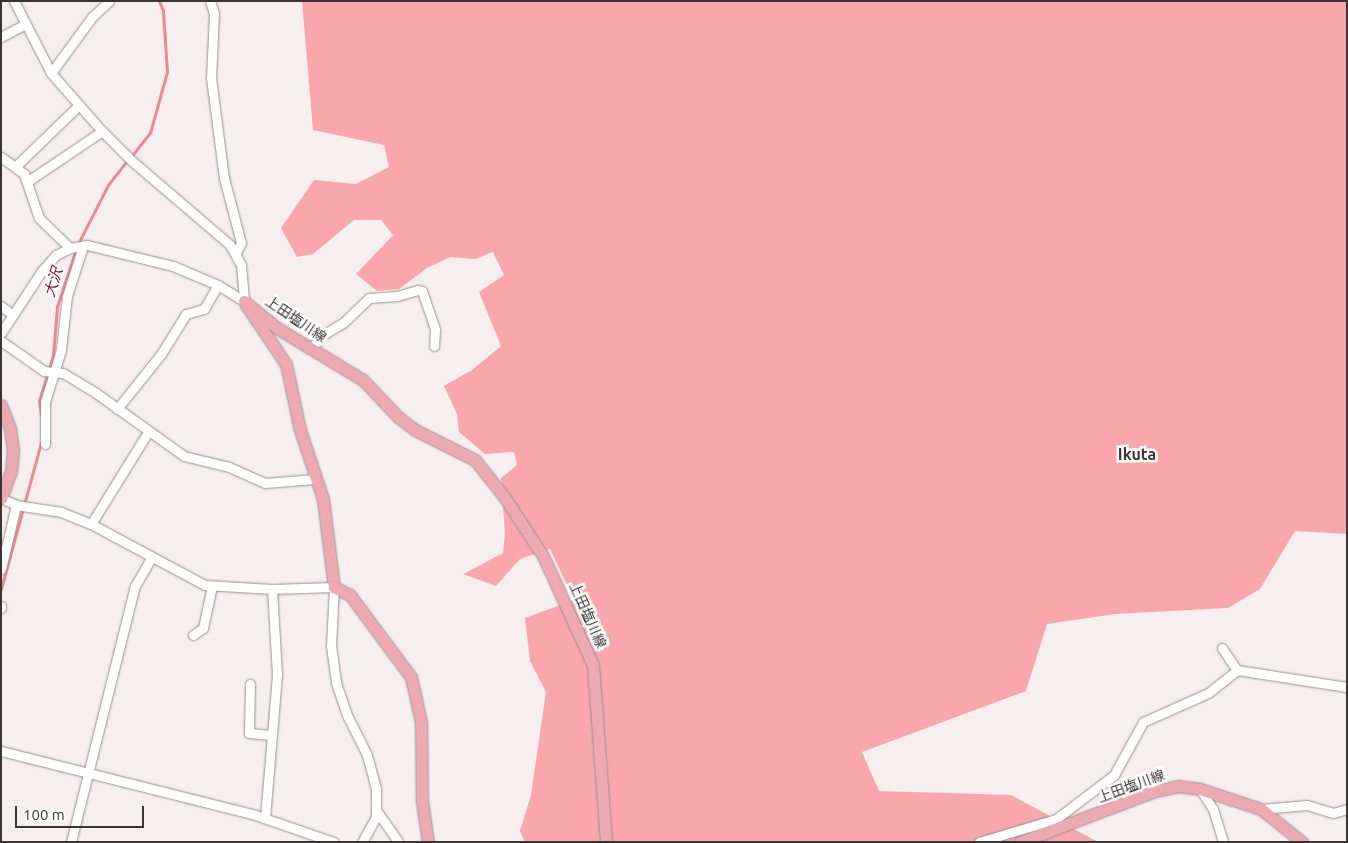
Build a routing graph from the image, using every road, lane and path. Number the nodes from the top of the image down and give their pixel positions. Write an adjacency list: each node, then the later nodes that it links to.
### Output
1 (14, 1): 4 (street)
2 (109, 1): 6 (street)
3 (210, 1): 14 (street)
4 (25, 24): 5 (street); 6 (street)
5 (1, 37)
6 (51, 73): 7 (street)
7 (79, 105): 8 (street); 10 (street)
8 (102, 131): 11 (street); 14 (street)
9 (1, 157): 10 (street)
10 (16, 166): 11 (street)
11 (28, 181): 13 (street)
12 (83, 246): 13 (street); 15 (street); 23 (street)
13 (70, 248): 18 (street)
14 (236, 253): 16 (street)
15 (218, 285): 16 (street); 25 (street)
16 (244, 301): 22 (main road, 上田塩川線); 28 (main road, 上田塩川線)
17 (1, 306): 18 (street)
18 (13, 315): 19 (street)
19 (1, 333)
20 (1, 341): 23 (street)
21 (434, 346): 22 (street)
22 (311, 349): 55 (main road, 上田塩川線)
23 (56, 372): 25 (street); 27 (street)
24 (1, 405): 29 (main road)
25 (117, 409): 26 (street)
26 (148, 432): 28 (street); 31 (street)
27 (45, 444)
28 (315, 479): 35 (main road, 上田塩川線)
29 (1, 498): 30 (street)
30 (16, 505): 31 (street); 33 (street)
31 (91, 524): 32 (street)
32 (152, 557): 34 (street); 44 (street)
33 (1, 569)
34 (212, 586): 36 (street); 37 (street)
35 (334, 587): 36 (street); 48 (street); 54 (main road)
36 (272, 589): 42 (street)
37 (193, 635)
38 (1222, 648): 39 (street)
39 (1236, 670): 41 (street); 56 (street)
40 (250, 684): 42 (street)
41 (1347, 688)
42 (272, 736): 49 (street)
43 (1, 751): 44 (street)
44 (89, 773): 49 (street); 50 (street)
45 (1200, 789): 46 (main road, 上田塩川線); 57 (main road, 上田塩川線); 58 (street)
46 (1261, 809): 47 (street); 59 (main road, 上田塩川線)
47 (1347, 809)
48 (376, 810): 52 (street); 53 (street)
49 (265, 818): 51 (street)
50 (72, 842)
51 (334, 842)
52 (362, 842)
53 (398, 842)
54 (428, 842)
55 (606, 842)
56 (979, 842)
57 (1020, 842)
58 (1223, 842)
59 (1302, 842)

